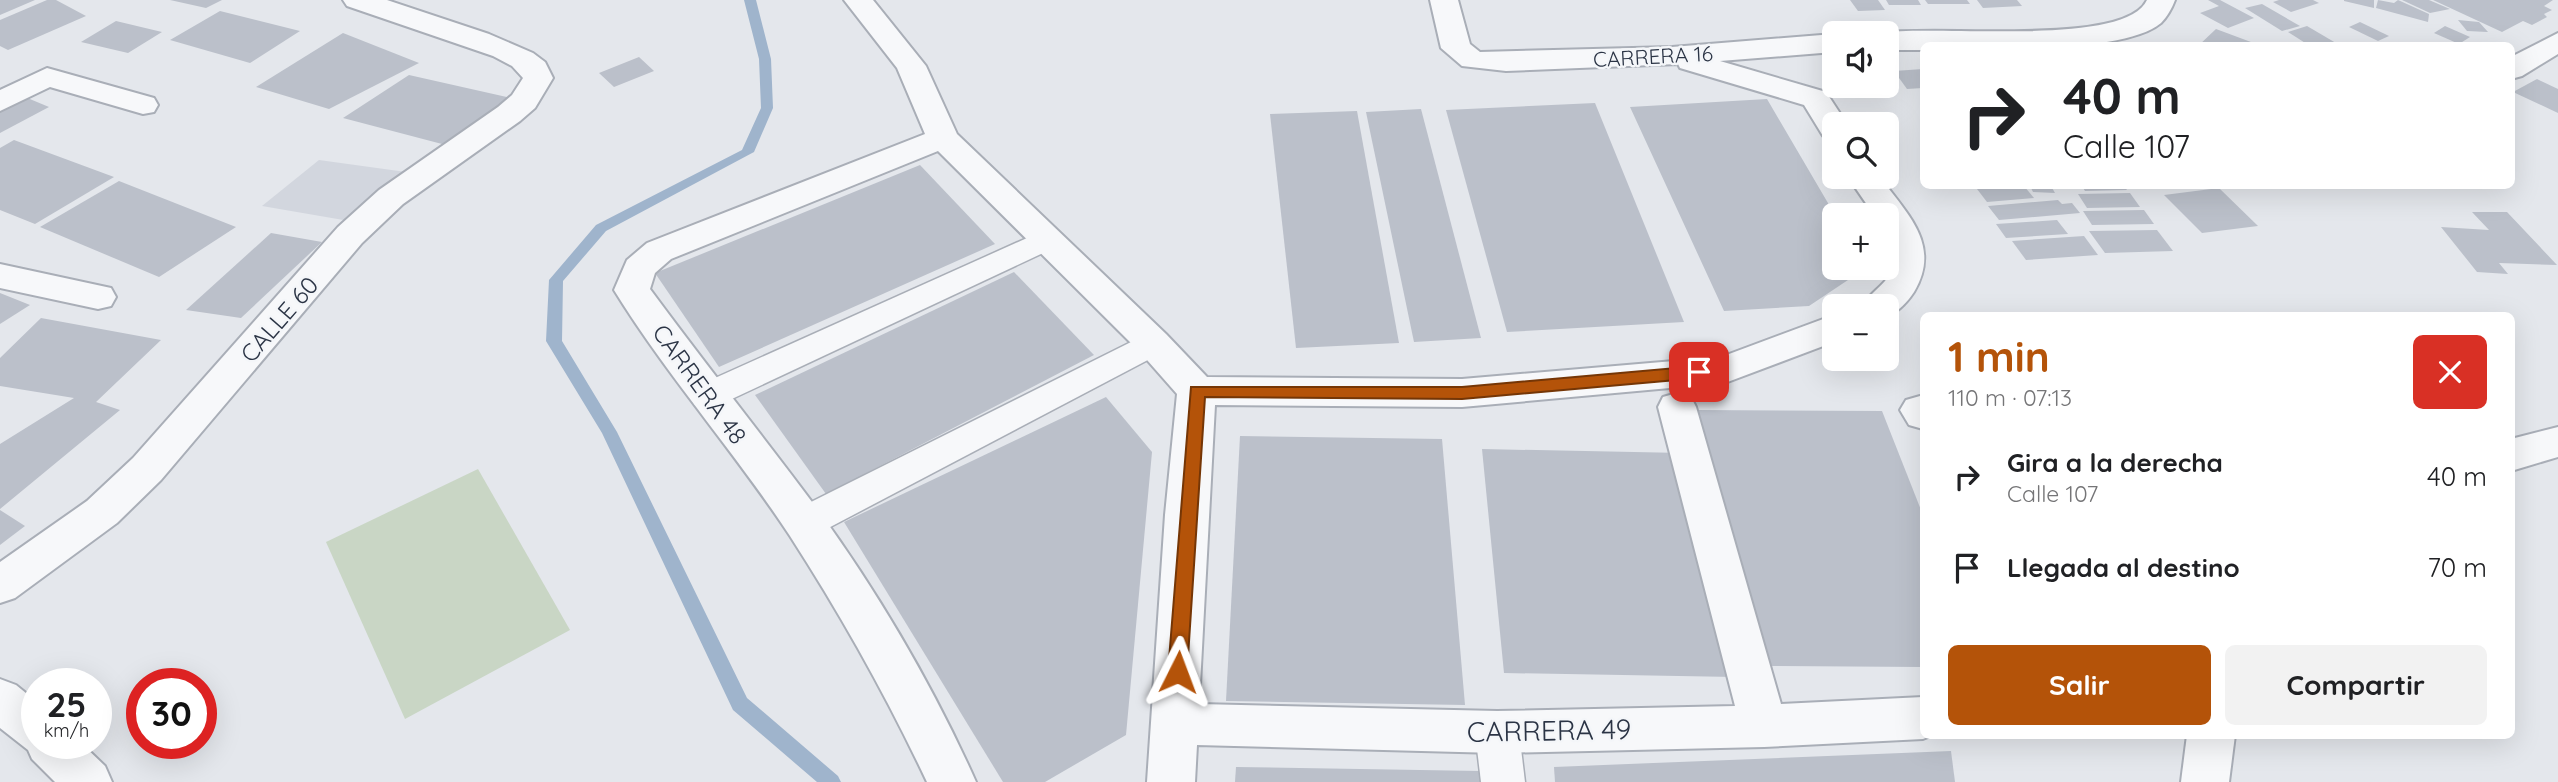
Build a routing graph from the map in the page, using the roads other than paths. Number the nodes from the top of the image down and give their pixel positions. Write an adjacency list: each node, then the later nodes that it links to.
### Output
1 (357, 0): 27 (street, CALLE 60)
2 (858, 0): 13 (street)
3 (1444, 0): 8 (street, CARRERA 16)
4 (2161, 0): 5 (street)
5 (1899, 41)
6 (2558, 42): 9 (street)
7 (1822, 44): 8 (street, CARRERA 16)
8 (1672, 56): 12 (street)
9 (2515, 68)
10 (0, 102): 11 (street)
11 (143, 105)
12 (1823, 112)
13 (943, 138): 15 (street); 22 (street, CARRERA 48)
14 (1872, 189): 17 (street)
15 (1047, 239): 20 (street); 22 (street)
16 (0, 276): 18 (street)
17 (1896, 294)
18 (98, 297)
19 (1822, 333): 21 (street)
20 (1153, 343): 21 (street); 26 (street)
21 (1197, 391): 31 (street)
22 (707, 396): 26 (street, CARRERA 48)
23 (1676, 407): 32 (street)
24 (2558, 442): 25 (street)
25 (2515, 454)
26 (804, 523): 37 (street, CARRERA 48)
27 (0, 586)
28 (0, 699): 29 (street)
29 (21, 718)
30 (1920, 718): 32 (street, CARRERA 49)
31 (1175, 724): 33 (street, CARRERA 49); 38 (street)
32 (1764, 726): 33 (street, CARRERA 49)
33 (1497, 732): 39 (street)
34 (2210, 739): 40 (street)
35 (65, 759): 36 (street)
36 (88, 782)
37 (952, 782)
38 (1171, 782)
39 (1503, 782)
40 (2205, 782)

